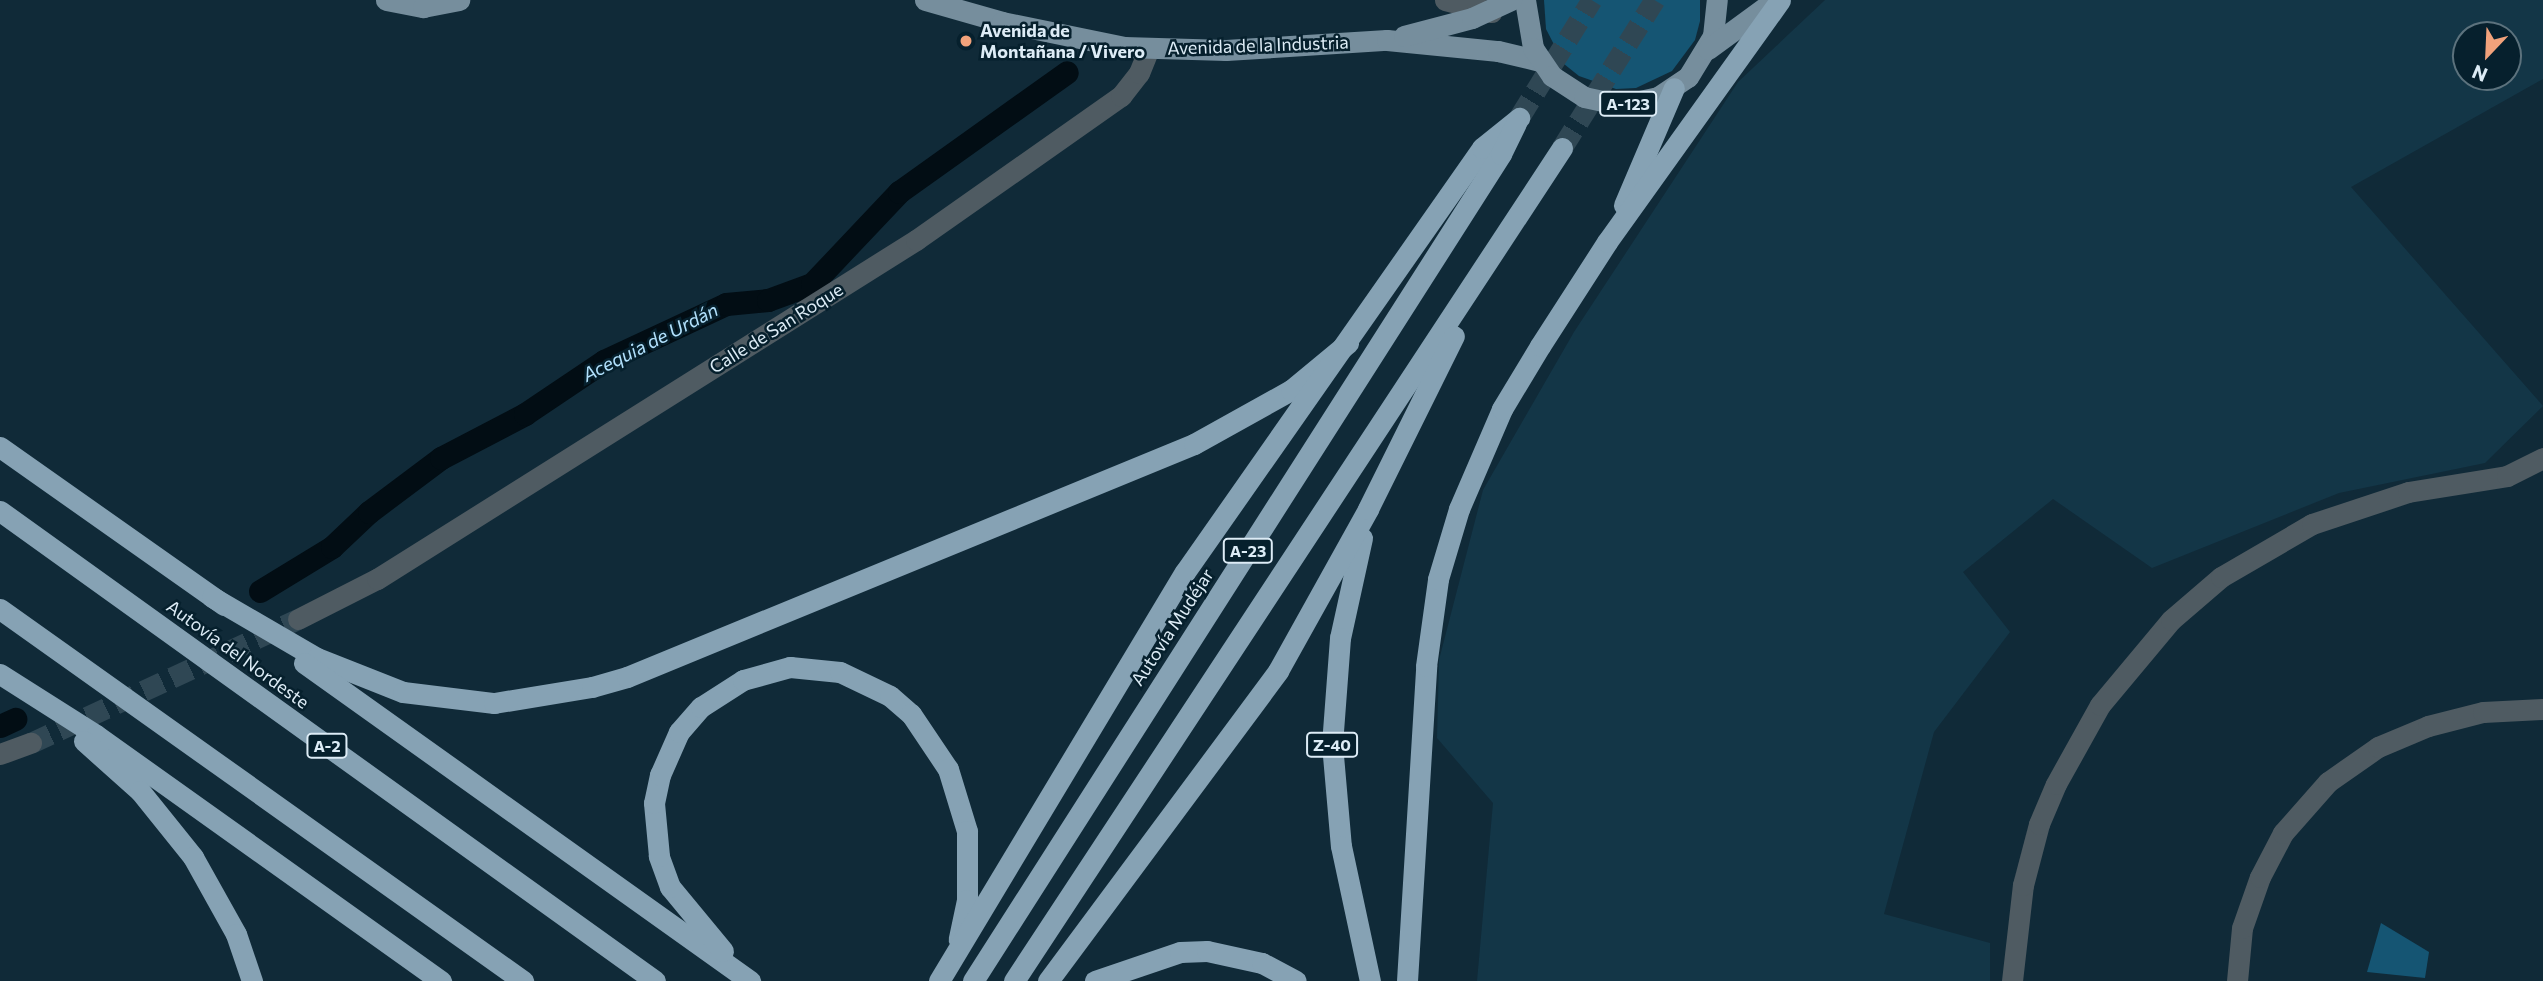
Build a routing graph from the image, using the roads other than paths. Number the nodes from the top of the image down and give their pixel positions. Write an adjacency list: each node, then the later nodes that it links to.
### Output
1 (386, 0): 2 (main road)
2 (459, 0)
3 (925, 0): 12 (main road, Avenida de la Industria)
4 (1445, 0): 10 (street)
5 (1511, 0): 10 (main road, Avenida de la Industria)
6 (1525, 0): 14 (main road, A-123)
7 (1717, 0): 13 (main road)
8 (1775, 0): 13 (main road, A-123)
9 (1780, 0): 17 (highway)
10 (1491, 12): 11 (main road, Avenida de la Industria)
11 (1387, 40): 12 (main road, Avenida de la Industria); 14 (main road, Avenida de la Industria)
12 (1149, 48): 25 (street, Calle de San Roque)
13 (1709, 49): 15 (main road, A-123)
14 (1540, 61): 15 (main road, A-123)
15 (1674, 88): 17 (highway)
16 (1562, 148): 21 (highway, Z-40); 39 (highway, A-23)
17 (1607, 242): 44 (highway)
18 (1348, 343): 23 (highway); 31 (highway); 38 (highway, Autovía Mudéjar / A-23)
19 (0, 447): 23 (highway)
20 (2543, 458): 45 (street)
21 (1368, 509): 40 (highway); 43 (highway, Z-40)
22 (0, 511): 35 (highway, Autovía del Nordeste / A-2)
23 (212, 597): 36 (highway)
24 (0, 609): 34 (highway)
25 (298, 619)
26 (0, 674): 27 (highway)
27 (32, 696): 32 (highway); 33 (highway)
28 (2543, 709): 46 (street)
29 (32, 743): 30 (street)
30 (0, 754)
31 (957, 953): 36 (highway); 37 (highway)
32 (253, 981)
33 (441, 981)
34 (523, 981)
35 (654, 981)
36 (750, 981)
37 (939, 981)
38 (972, 981)
39 (1014, 981)
40 (1048, 981)
41 (1095, 981): 42 (highway)
42 (1296, 981)
43 (1370, 981)
44 (1407, 981)
45 (2012, 981)
46 (2237, 981)

